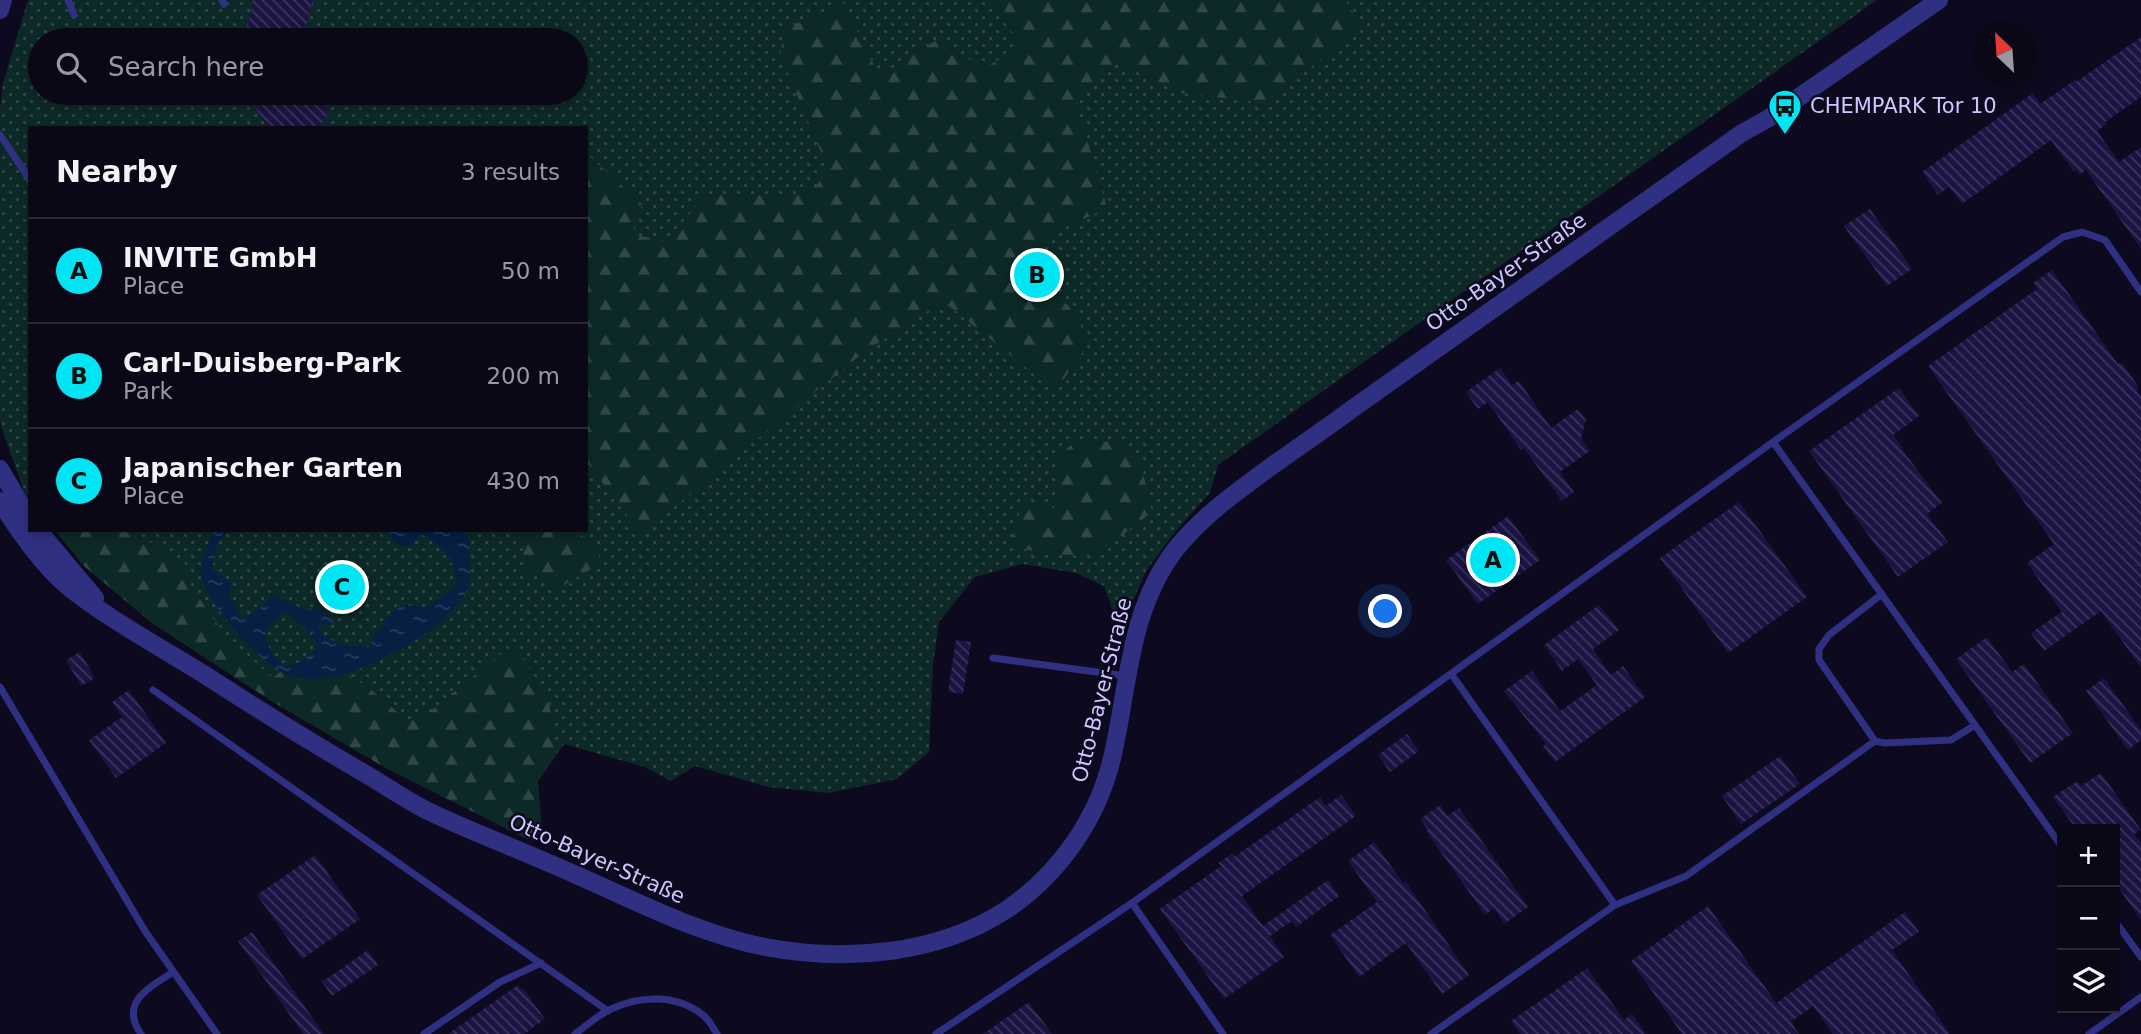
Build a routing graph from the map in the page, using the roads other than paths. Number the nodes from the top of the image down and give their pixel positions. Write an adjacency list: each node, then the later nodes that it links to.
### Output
1 (3, 0): 4 (street)
2 (68, 0): 5 (lane)
3 (1939, 0): 18 (street, Otto-Bayer-Straße)
4 (0, 10)
5 (74, 15)
6 (0, 135): 7 (lane)
7 (28, 177)
8 (2141, 292): 9 (lane)
9 (1773, 442): 14 (lane); 17 (lane)
10 (0, 469): 12 (street)
11 (2, 504): 15 (street, Otto-Bayer-Straße)
12 (28, 517)
13 (40, 532): 15 (street)
14 (1882, 594): 21 (lane); 22 (lane)
15 (111, 616): 18 (street, Otto-Bayer-Straße)
16 (993, 658): 18 (lane)
17 (1452, 675): 24 (lane); 25 (lane)
18 (1126, 676)
19 (0, 687): 29 (lane)
20 (153, 690): 28 (lane)
21 (1975, 725): 22 (lane); 23 (lane)
22 (1875, 741): 25 (lane)
23 (2057, 840)
24 (1132, 903): 37 (lane); 38 (lane)
25 (1615, 905): 39 (lane)
26 (2120, 927): 27 (lane)
27 (2141, 957)
28 (541, 963): 31 (lane); 34 (lane)
29 (173, 972): 32 (lane); 33 (lane)
30 (2141, 997): 40 (lane)
31 (608, 1010): 35 (lane); 36 (lane)
32 (141, 1034)
33 (217, 1034)
34 (424, 1034)
35 (575, 1034)
36 (718, 1034)
37 (936, 1034)
38 (1223, 1034)
39 (1431, 1034)
40 (2089, 1034)

